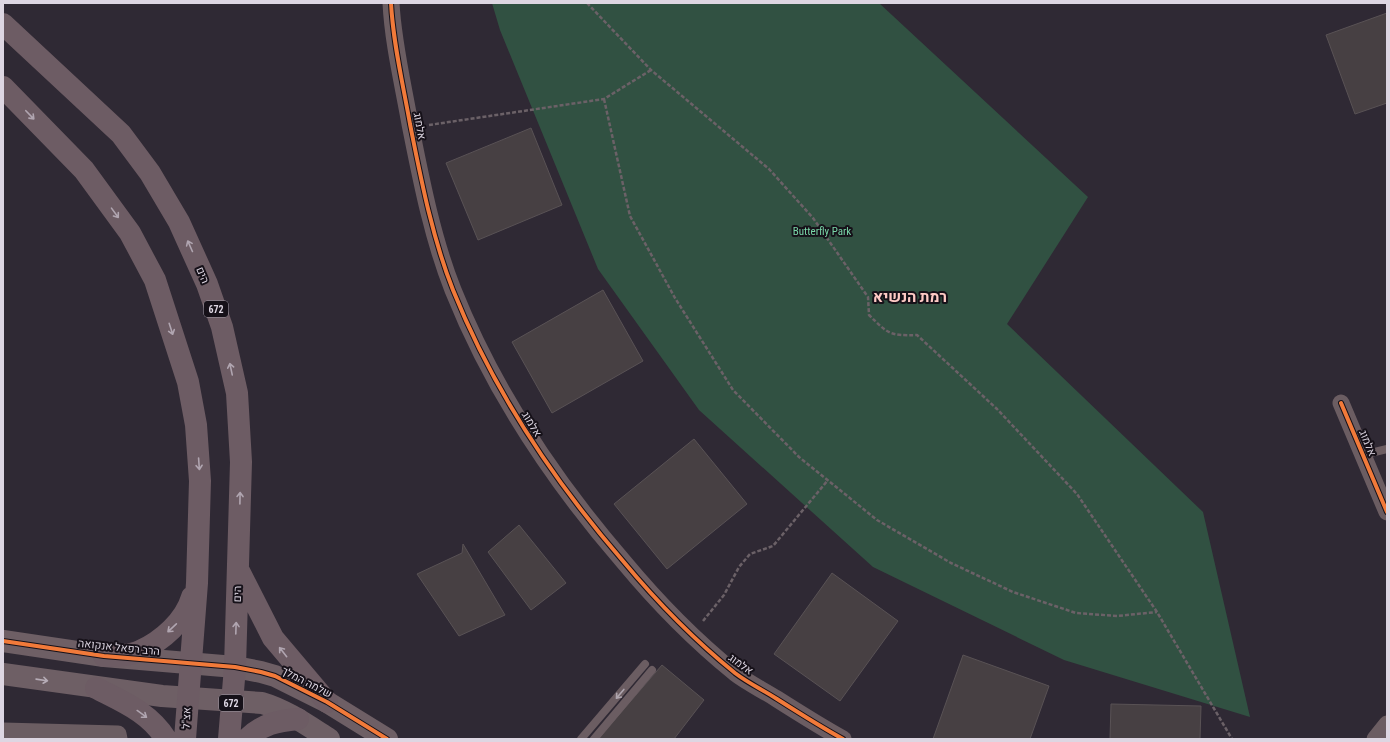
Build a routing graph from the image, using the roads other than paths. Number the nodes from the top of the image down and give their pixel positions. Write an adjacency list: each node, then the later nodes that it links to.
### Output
1 (391, 3): 33 (street, אלמוג)
2 (3, 24): 8 (main road, הים / 672, one-way to 2)
3 (3, 87): 9 (main road, one-way to 9)
4 (1341, 403): 6 (street, אלמוג)
5 (1387, 449): 6 (lane)
6 (1362, 454): 7 (street, אלמוג)
7 (1387, 512)
8 (238, 570): 14 (main road, הים / 672, one-way to 8); 20 (main road, one-way to 8)
9 (197, 583): 11 (main road, one-way to 11); 12 (main road)
10 (3, 641): 11 (street, הרב רפאל אנקואה)
11 (104, 656): 12 (street, הרב רפאל אנקואה)
12 (189, 664): 14 (street, הרב רפאל אנקואה); 18 (main road)
13 (645, 664): 31 (lane, one-way to 31)
14 (234, 667): 19 (main road, 672); 20 (street, שלמה המלך)
15 (652, 670): 32 (lane)
16 (3, 674): 17 (street, one-way to 17)
17 (96, 688): 18 (street); 25 (main road, one-way to 25)
18 (187, 698): 19 (street); 26 (main road, אצ"ל)
19 (231, 700): 21 (street); 27 (main road, 672)
20 (327, 702): 30 (street, שלמה המלך)
21 (298, 719): 28 (main road); 29 (street)
22 (1387, 724): 34 (street)
23 (3, 731): 24 (street)
24 (119, 736)
25 (166, 739)
26 (185, 739)
27 (229, 739)
28 (247, 739)
29 (329, 739)
30 (387, 739)
31 (581, 739)
32 (594, 739)
33 (843, 739)
34 (1375, 739)

